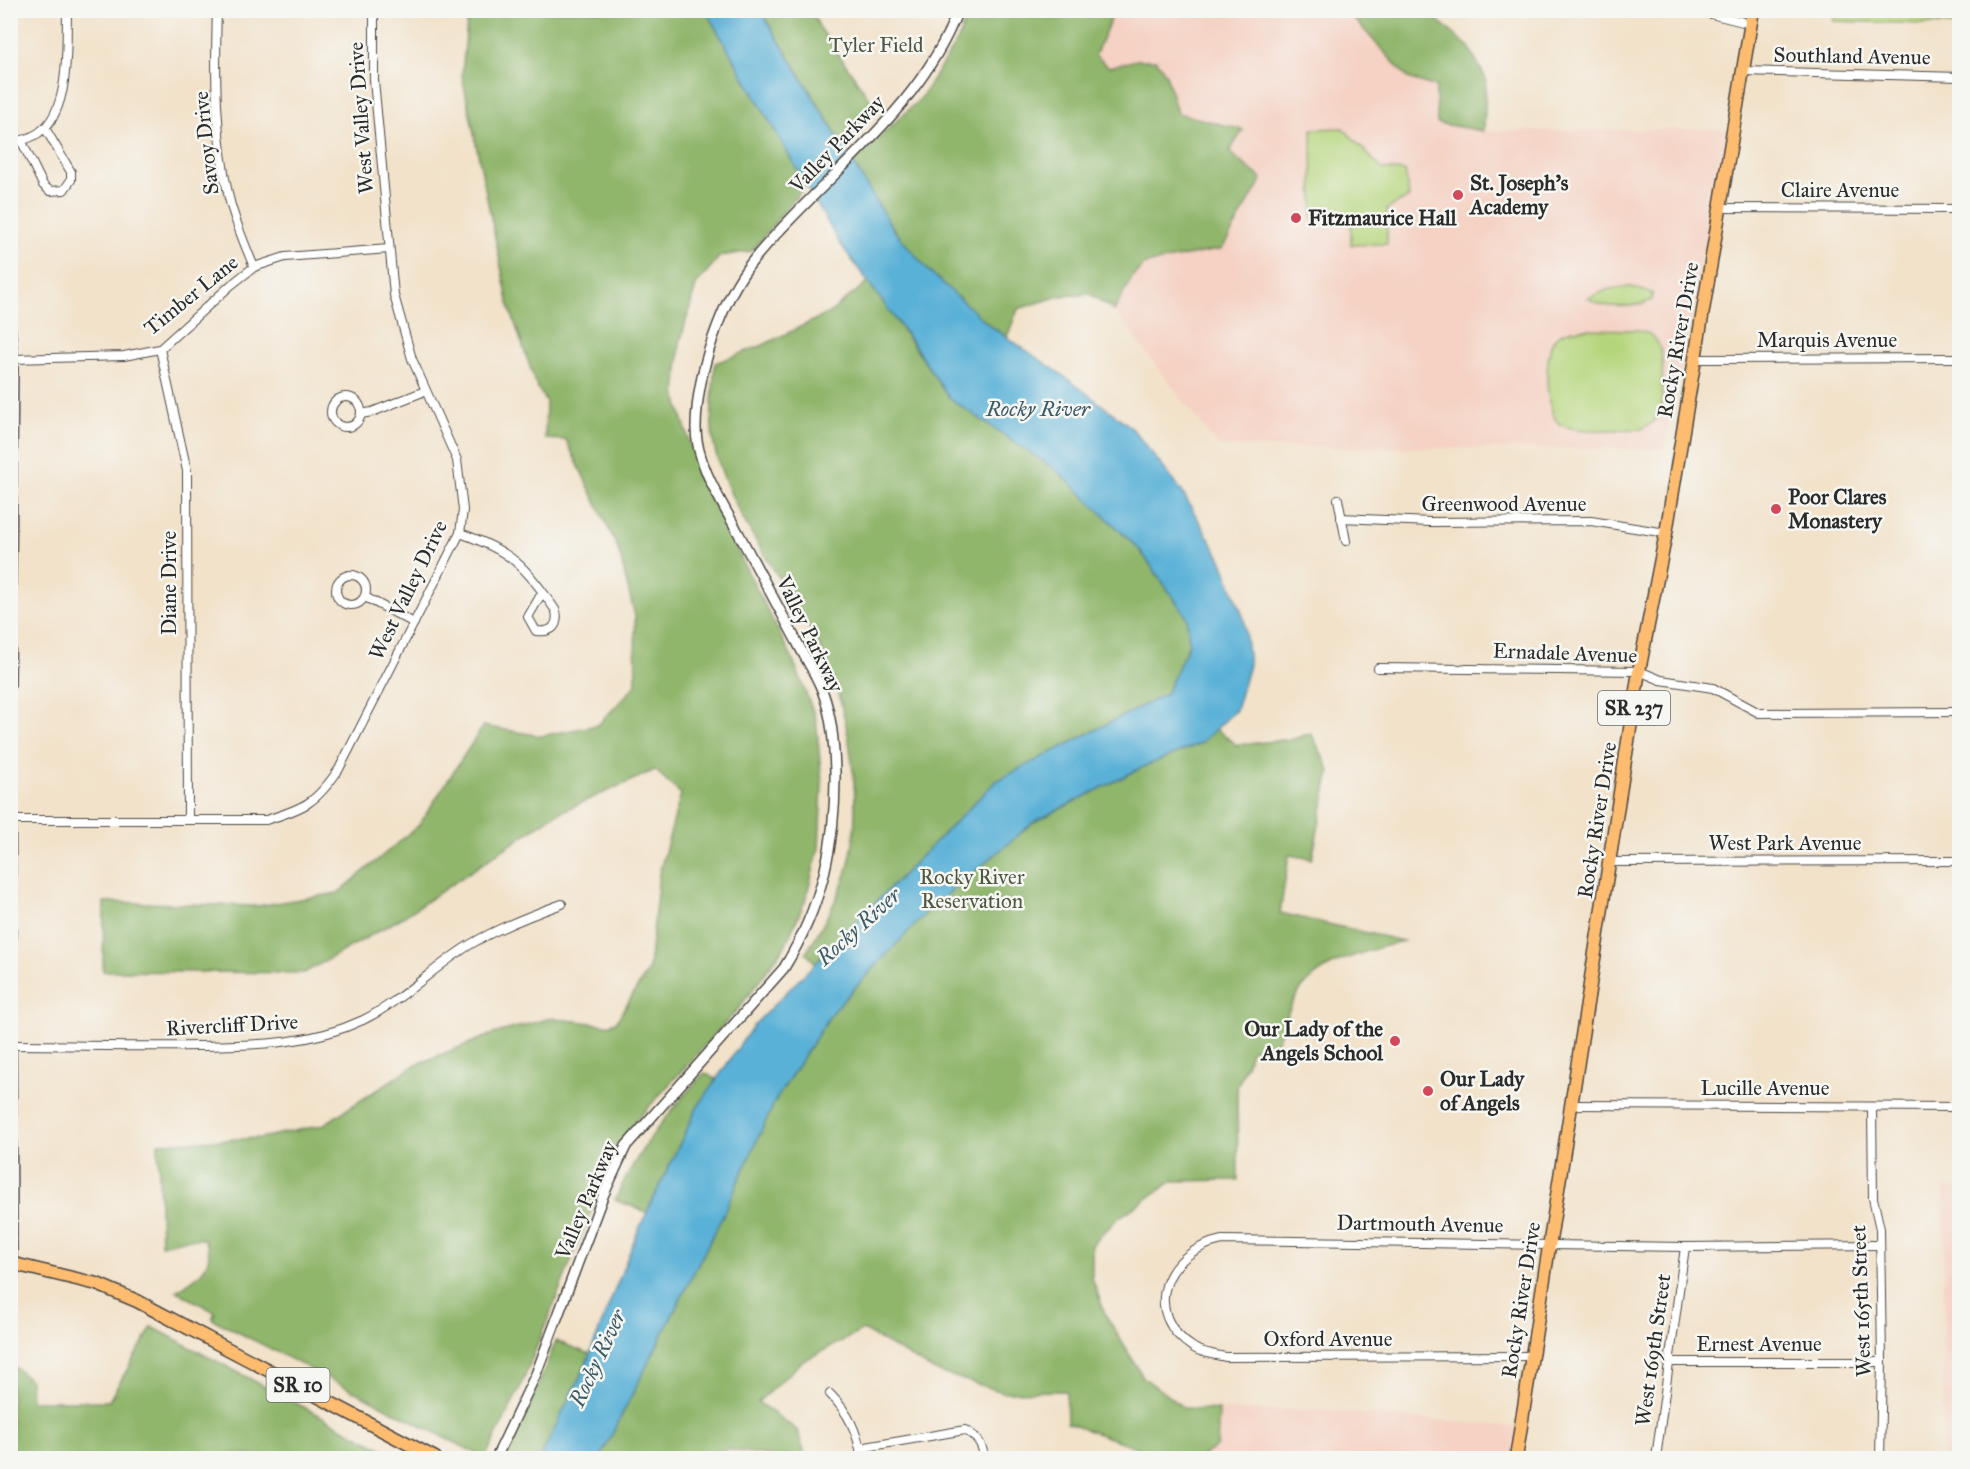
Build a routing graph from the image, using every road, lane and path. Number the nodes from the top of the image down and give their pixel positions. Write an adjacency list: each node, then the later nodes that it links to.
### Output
1 (68, 10): 10 (street)
2 (217, 10): 16 (street, Savoy Drive)
3 (374, 10): 15 (street, West Valley Drive)
4 (958, 10): 58 (street, Valley Parkway)
5 (1695, 10): 7 (street)
6 (1753, 10): 7 (main road, Rocky River Drive / SR 237)
7 (1751, 24): 8 (main road, Rocky River Drive / SR 237)
8 (1744, 71): 9 (street, Southland Avenue); 13 (main road, Rocky River Drive / SR 237)
9 (1959, 77)
10 (45, 128): 11 (street); 11 (street)
11 (21, 140): 12 (street)
12 (10, 143)
13 (1720, 208): 14 (street, Claire Avenue); 21 (main road, Rocky River Drive / SR 237)
14 (1959, 209)
15 (389, 249): 16 (street, Timber Lane); 22 (street, West Valley Drive)
16 (254, 267): 18 (street, Timber Lane)
17 (10, 325): 20 (street)
18 (160, 349): 20 (street, Timber Lane); 38 (street, Diane Drive)
19 (1959, 358): 21 (street, Marquis Avenue)
20 (13, 359): 34 (street)
21 (1695, 359): 27 (main road, Rocky River Drive / SR 237)
22 (425, 391): 23 (street); 26 (street, West Valley Drive)
23 (361, 414): 23 (street)
24 (1338, 499): 25 (street)
25 (1341, 518): 27 (street, Greenwood Avenue); 28 (street)
26 (460, 533): 29 (street); 31 (street, West Valley Drive)
27 (1666, 533): 33 (main road, Rocky River Drive / SR 237)
28 (1346, 541)
29 (542, 593): 29 (street)
30 (365, 597): 30 (street); 31 (street)
31 (414, 623): 38 (street, West Valley Drive)
32 (1378, 668): 33 (street, Ernadale Avenue)
33 (1639, 670): 35 (street, Ernadale Avenue); 40 (main road, Rocky River Drive / SR 237)
34 (10, 684)
35 (1959, 712)
36 (10, 738): 37 (street)
37 (12, 820): 38 (street, West Valley Drive); 42 (street)
38 (188, 820)
39 (1959, 861): 40 (street, West Park Avenue)
40 (1610, 862): 44 (main road, Rocky River Drive / SR 237)
41 (562, 904): 43 (street, Rivercliff Drive)
42 (11, 1030): 43 (street)
43 (11, 1045): 50 (street)
44 (1571, 1105): 45 (street, Lucille Avenue); 47 (main road, Rocky River Drive / SR 237)
45 (1872, 1107): 46 (street, Lucille Avenue); 48 (street, West 165th Street)
46 (1959, 1107)
47 (1549, 1244): 49 (street, Dartmouth Avenue); 51 (street, Dartmouth Avenue); 52 (main road, Rocky River Drive / SR 237)
48 (1880, 1245): 49 (street, Dartmouth Avenue); 54 (street, West 165th Street)
49 (1685, 1247): 53 (street, West 169th Street)
50 (11, 1263): 57 (main road, SR 10)
51 (1165, 1290): 52 (street, Oxford Avenue)
52 (1532, 1356): 61 (main road, Rocky River Drive / SR 237)
53 (1671, 1362): 54 (street, Ernest Avenue); 62 (street, West 169th Street)
54 (1882, 1362): 63 (street, West 165th Street)
55 (830, 1394): 56 (street)
56 (860, 1448): 59 (street); 60 (street)
57 (435, 1458)
58 (496, 1458)
59 (862, 1458)
60 (984, 1458)
61 (1516, 1458)
62 (1656, 1458)
63 (1880, 1458)

